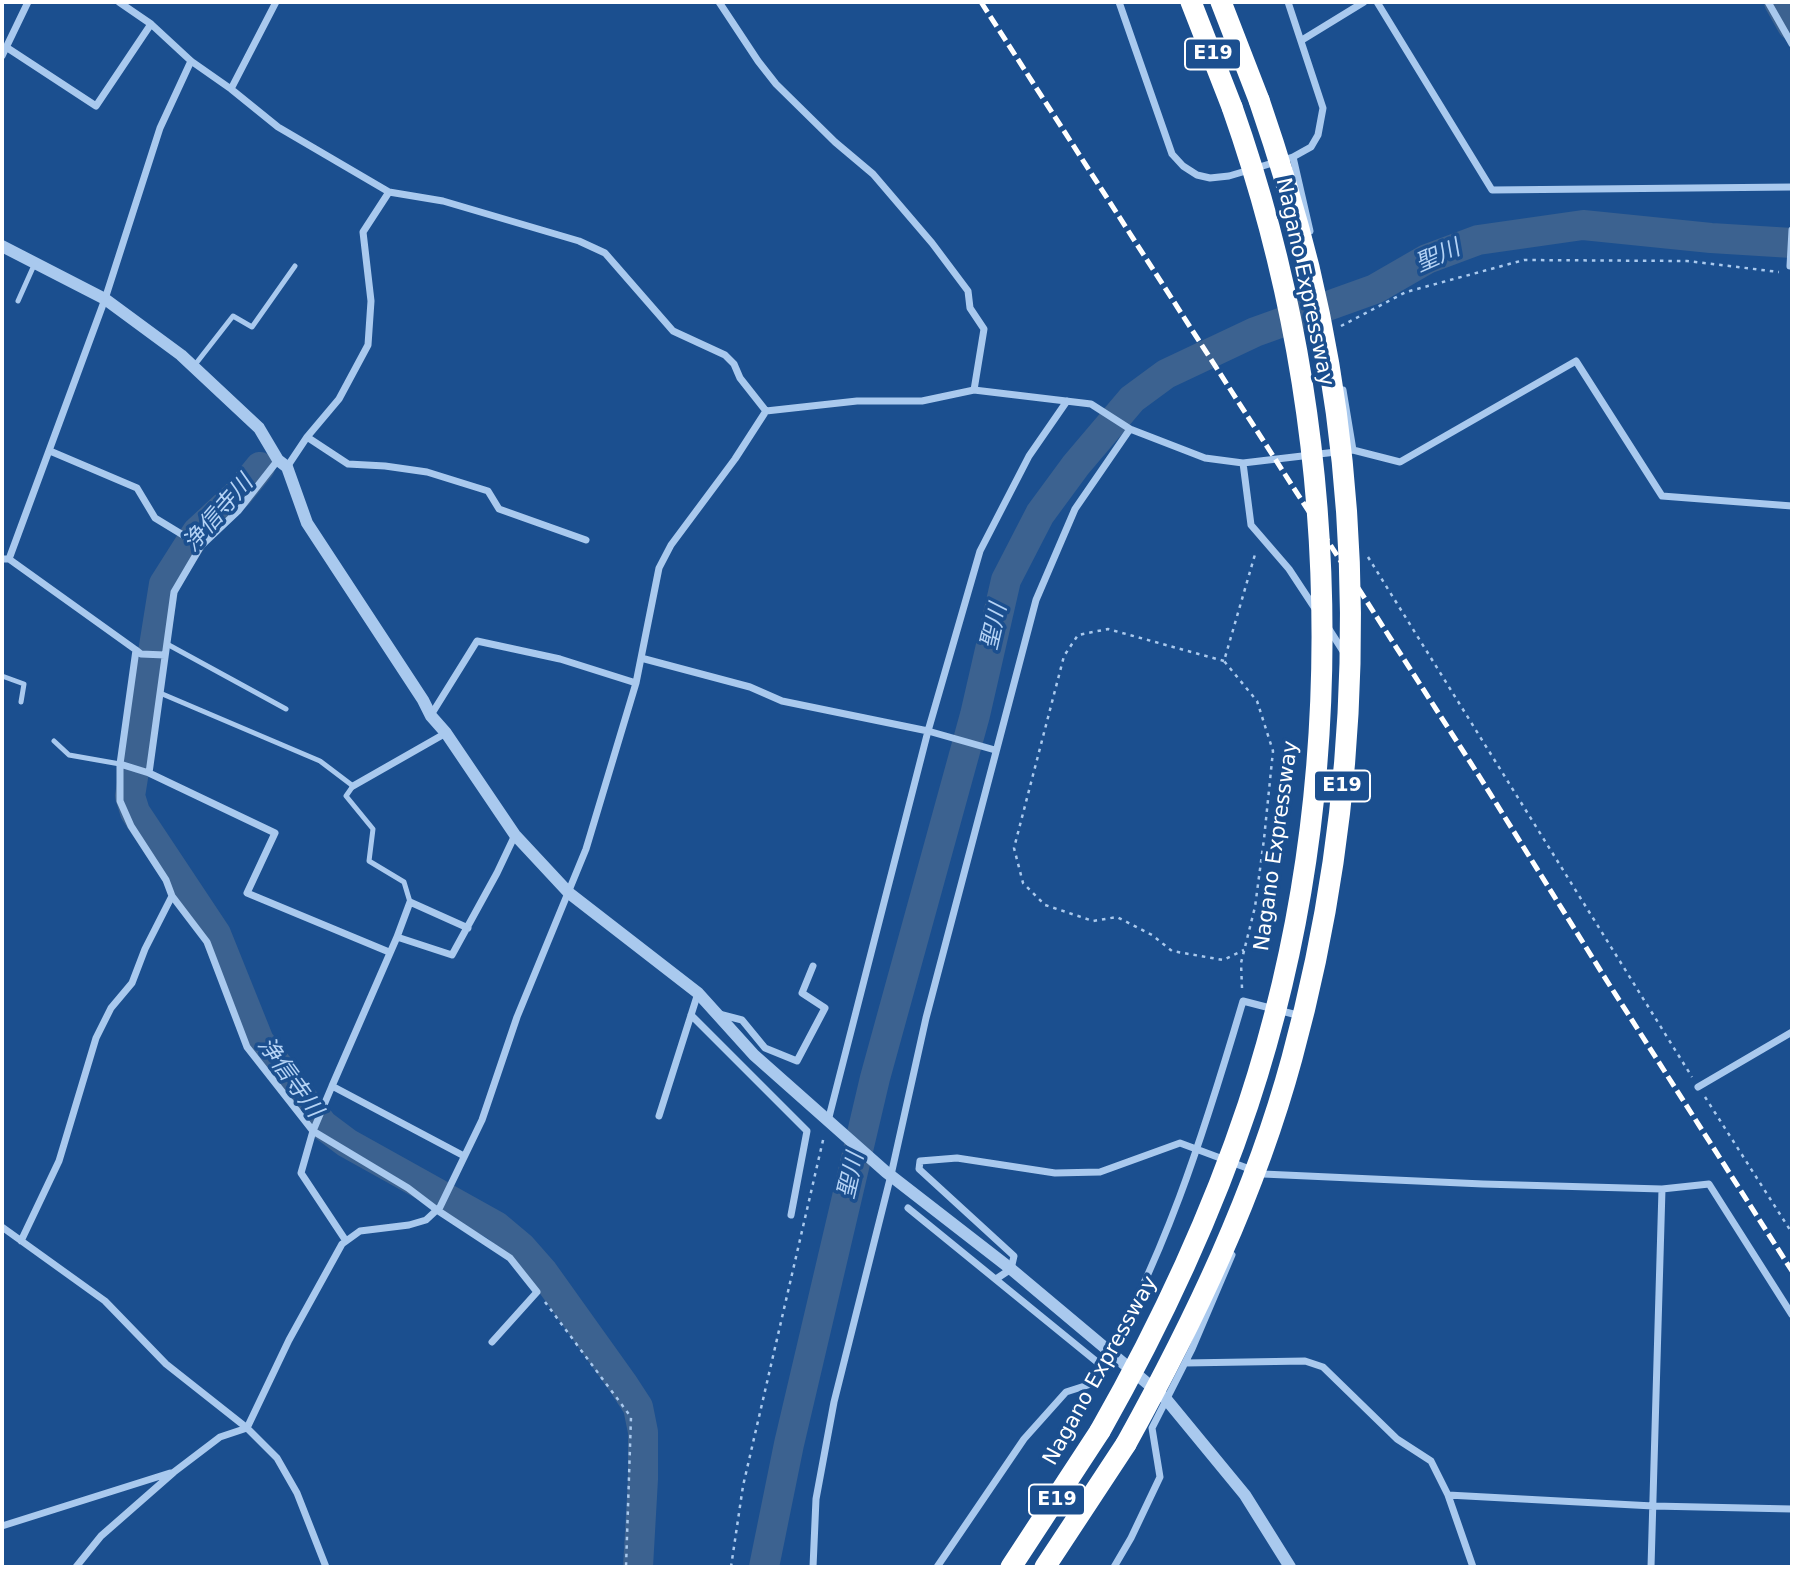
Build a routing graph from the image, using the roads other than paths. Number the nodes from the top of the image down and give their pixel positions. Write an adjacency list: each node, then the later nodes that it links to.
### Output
1 (28, 2): 15 (street)
2 (119, 2): 12 (street)
3 (276, 2): 18 (street)
4 (719, 2): 34 (street)
5 (1119, 2): 19 (street)
6 (1191, 2): 115 (highway, Nagano Expressway / E19, bridge)
7 (1221, 2): 116 (highway, Nagano Expressway / E19, bridge)
8 (1288, 2): 13 (street)
9 (1364, 2): 13 (street)
10 (1377, 2): 20 (street)
11 (1768, 2): 14 (street)
12 (151, 24): 15 (street); 17 (street)
13 (1302, 40): 19 (street)
14 (1792, 44)
15 (6, 47): 16 (street)
16 (2, 56)
17 (191, 61): 18 (street); 28 (street)
18 (231, 89): 21 (street)
19 (1293, 157): 23 (street)
20 (1792, 187)
21 (389, 192): 36 (street); 38 (street)
22 (1792, 229): 27 (street)
23 (1313, 242)
24 (2, 246): 25 (street)
25 (35, 263): 28 (street); 29 (lane)
26 (295, 266): 31 (lane)
27 (1790, 267)
28 (105, 299): 31 (street); 40 (street)
29 (18, 300)
30 (1337, 357): 32 (street)
31 (194, 366): 41 (street)
32 (1339, 370)
33 (1342, 384): 39 (street)
34 (974, 390): 35 (street); 36 (street)
35 (1067, 401): 37 (street); 58 (street)
36 (766, 411): 50 (street)
37 (1130, 429): 42 (street); 61 (street)
38 (307, 436): 41 (street); 44 (street)
39 (1353, 450): 42 (street); 43 (street)
40 (50, 451): 45 (street); 46 (street)
41 (282, 463): 45 (street); 57 (street)
42 (1243, 463): 52 (street)
43 (1792, 506)
44 (586, 540)
45 (199, 545): 47 (street)
46 (6, 559): 48 (street)
47 (167, 644): 49 (street); 56 (lane)
48 (139, 652): 49 (street); 62 (street)
49 (163, 655): 54 (street)
50 (641, 658): 53 (street); 58 (street)
51 (2, 676): 55 (lane)
52 (1360, 676)
53 (636, 683): 57 (street); 67 (street)
54 (160, 693): 63 (street); 64 (lane)
55 (21, 702)
56 (286, 709)
57 (430, 716): 59 (street)
58 (928, 731): 61 (street); 82 (street)
59 (446, 733): 64 (street); 65 (street)
60 (54, 741): 62 (lane)
61 (995, 750): 86 (street)
62 (123, 764): 63 (street); 68 (street)
63 (147, 773): 72 (street)
64 (354, 786): 69 (lane)
65 (515, 835): 67 (street); 70 (street)
66 (1342, 861): 84 (street)
67 (569, 893): 74 (street); 85 (street)
68 (172, 896): 83 (street); 94 (street)
69 (410, 902): 70 (street); 71 (street)
70 (468, 928): 71 (street)
71 (397, 937): 72 (street)
72 (389, 952): 79 (street)
73 (813, 966): 75 (street)
74 (698, 993): 75 (street); 76 (street)
75 (715, 1013): 82 (street)
76 (691, 1015): 81 (street); 91 (street)
77 (1308, 1031): 87 (street)
78 (1792, 1032): 80 (street)
79 (332, 1087): 83 (street); 85 (street)
80 (1698, 1087)
81 (659, 1116)
82 (832, 1126): 86 (street)
83 (313, 1130): 90 (street); 95 (street)
84 (1198, 1148): 87 (street); 97 (street); 101 (street)
85 (464, 1156): 90 (street)
86 (888, 1173): 97 (street); 113 (street)
87 (1263, 1174): 88 (street); 93 (street)
88 (1662, 1189): 99 (street); 108 (street)
89 (908, 1208): 98 (street)
90 (439, 1209): 95 (street); 100 (street)
91 (791, 1215)
92 (2, 1227): 94 (street)
93 (1241, 1232)
94 (21, 1241): 105 (street)
95 (346, 1241): 105 (street)
96 (1236, 1244): 102 (street)
97 (1011, 1269): 98 (street); 101 (street)
98 (996, 1279): 103 (street)
99 (1792, 1315)
100 (492, 1342)
101 (1111, 1352): 103 (street); 104 (street)
102 (1185, 1363): 104 (street); 107 (street)
103 (1102, 1366): 114 (street)
104 (1166, 1399): 117 (street); 118 (street)
105 (247, 1429): 106 (street); 112 (street)
106 (174, 1472): 110 (street); 111 (street)
107 (1448, 1495): 108 (street); 119 (street)
108 (1653, 1506): 109 (street); 120 (street)
109 (1792, 1509)
110 (2, 1526)
111 (76, 1567)
112 (326, 1567)
113 (813, 1567)
114 (937, 1567)
115 (1011, 1567)
116 (1045, 1567)
117 (1114, 1567)
118 (1290, 1567)
119 (1473, 1567)
120 (1651, 1567)

